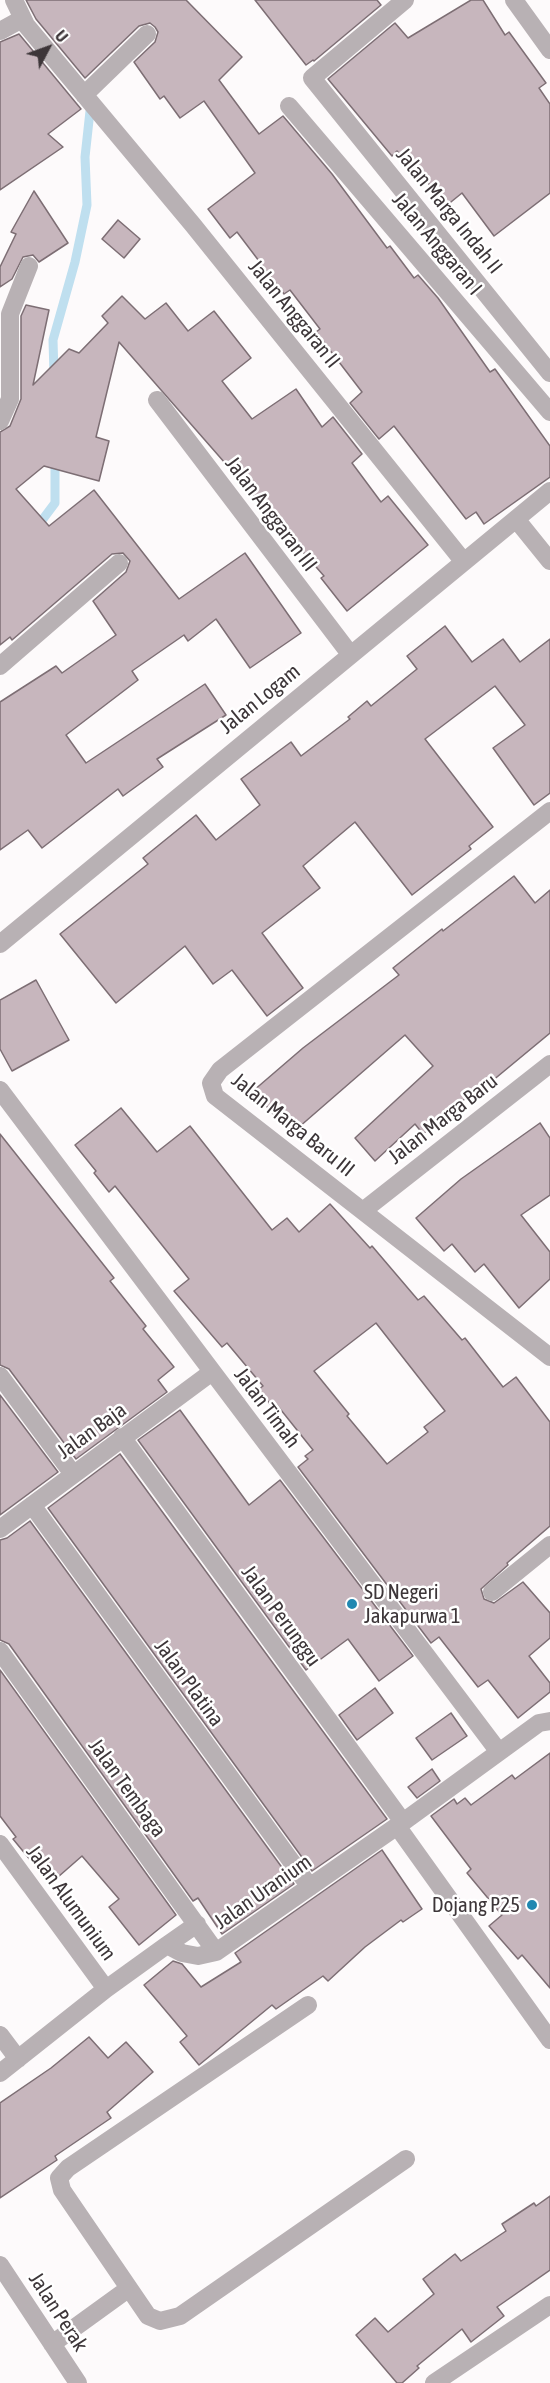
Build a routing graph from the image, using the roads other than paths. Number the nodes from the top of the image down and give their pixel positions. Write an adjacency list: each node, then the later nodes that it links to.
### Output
1 (14, 0): 4 (street, Jalan Anggaran II)
2 (405, 0): 10 (street, Jalan Marga Indah II)
3 (514, 0): 7 (street)
4 (22, 19): 5 (street); 8 (street, Jalan Anggaran II)
5 (0, 31)
6 (147, 34): 8 (street)
7 (550, 50)
8 (88, 100): 20 (street, Jalan Anggaran II)
9 (289, 106): 11 (street, Jalan Anggaran I)
10 (353, 129): 11 (street); 13 (street, Jalan Marga Indah II)
11 (329, 150): 15 (street, Jalan Anggaran I)
12 (29, 266): 16 (street)
13 (550, 373)
14 (157, 400): 22 (street, Jalan Anggaran III)
15 (550, 412)
16 (0, 421)
17 (550, 491): 18 (street, Jalan Logam)
18 (516, 519): 19 (street); 20 (street, Jalan Logam)
19 (550, 561)
20 (464, 562): 22 (street, Jalan Logam)
21 (119, 563): 23 (street)
22 (350, 654): 25 (street, Jalan Logam)
23 (0, 666)
24 (550, 811): 28 (street, Jalan Marga Baru III)
25 (0, 944)
26 (550, 1064): 28 (street, Jalan Marga Baru)
27 (0, 1090): 30 (street, Jalan Timah)
28 (364, 1210): 29 (street, Jalan Marga Baru III)
29 (550, 1357)
30 (212, 1372): 32 (street, Jalan Baja); 40 (street, Jalan Timah)
31 (0, 1376): 33 (street)
32 (122, 1437): 33 (street, Jalan Baja); 41 (street, Jalan Perunggu)
33 (73, 1474): 34 (street, Jalan Baja)
34 (32, 1505): 35 (street, Jalan Baja); 43 (street, Jalan Platina)
35 (0, 1529)
36 (550, 1545): 37 (street)
37 (492, 1592)
38 (0, 1652): 44 (street, Jalan Tembaga)
39 (550, 1721): 40 (street, Jalan Uranium)
40 (499, 1752): 41 (street, Jalan Uranium)
41 (400, 1824): 43 (street, Jalan Uranium); 50 (street, Jalan Perunggu)
42 (0, 1844): 47 (street, Jalan Alumunium)
43 (310, 1887): 46 (street, Jalan Uranium)
44 (197, 1924): 45 (street); 46 (street, Jalan Tembaga)
45 (166, 1945): 46 (street, Jalan Uranium); 47 (street)
46 (216, 1952)
47 (106, 1989): 51 (street)
48 (308, 2005): 55 (street)
49 (0, 2035): 51 (street)
50 (550, 2040)
51 (18, 2059): 52 (street)
52 (0, 2073)
53 (406, 2159): 55 (street)
54 (0, 2265): 57 (street, Jalan Perak)
55 (128, 2289): 57 (street)
56 (550, 2305): 59 (street)
57 (52, 2344): 58 (street, Jalan Perak)
58 (78, 2383)
59 (434, 2383)

